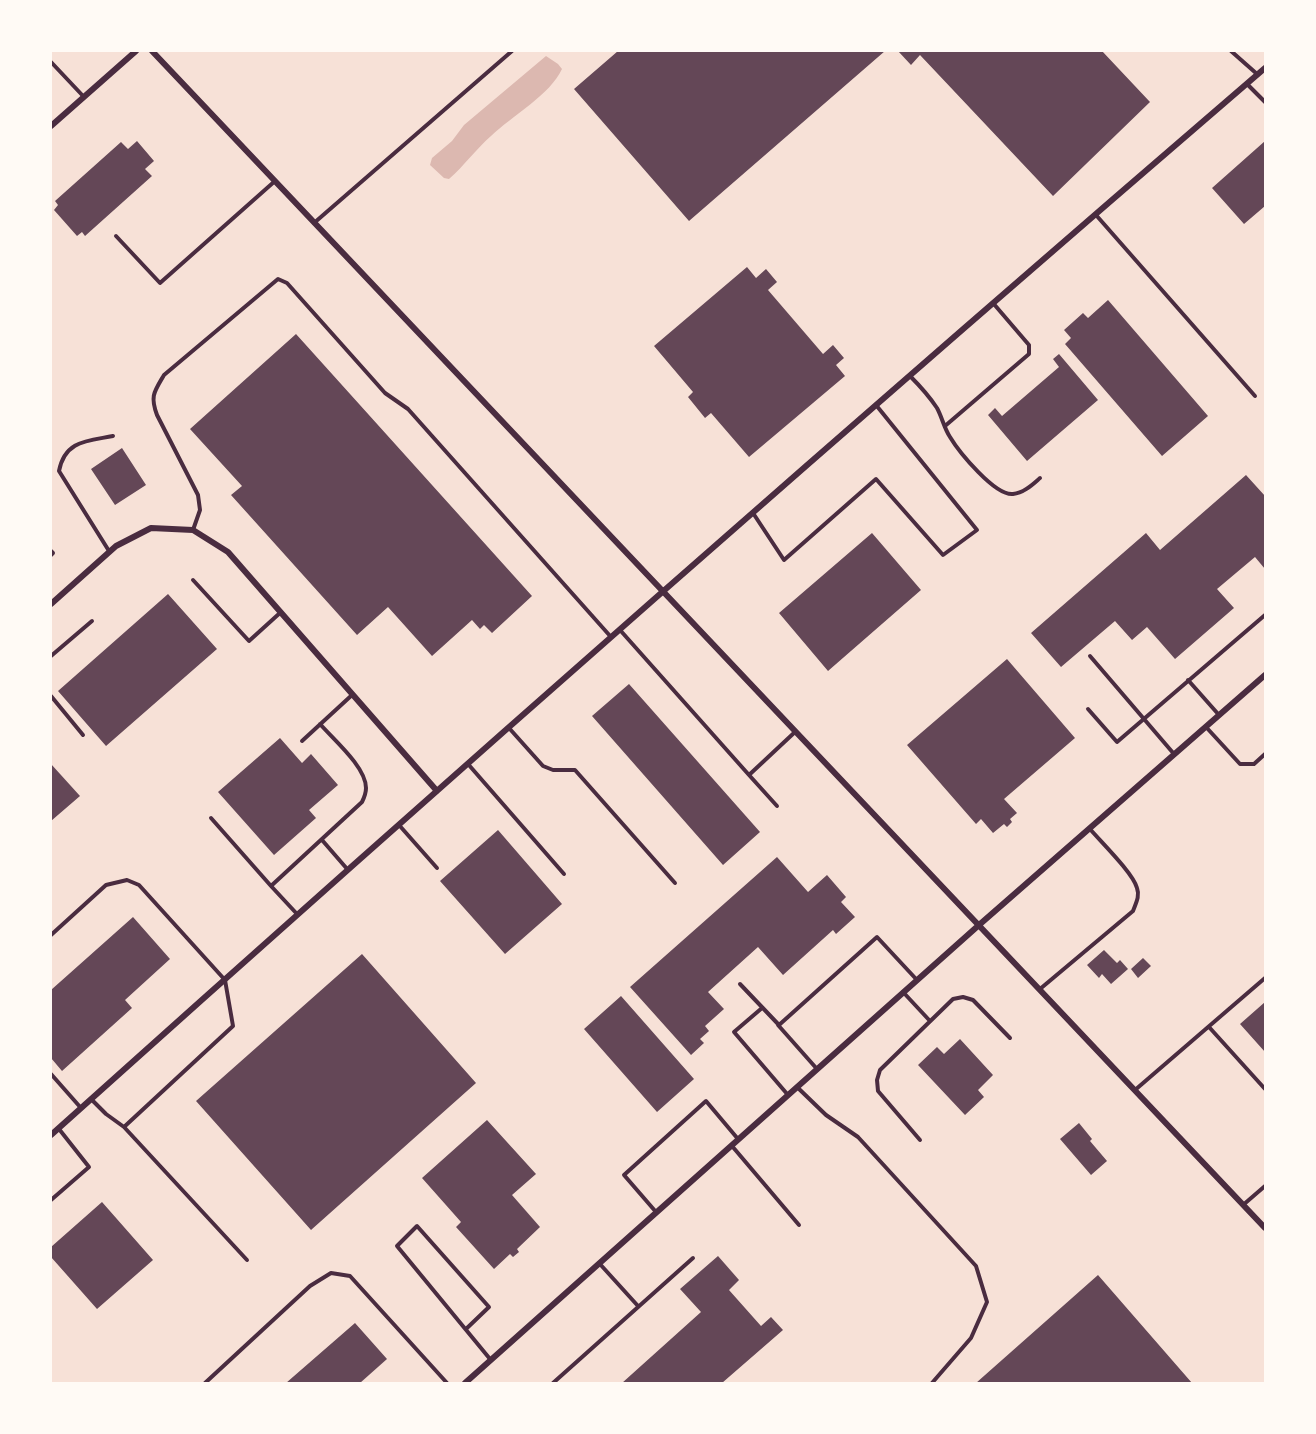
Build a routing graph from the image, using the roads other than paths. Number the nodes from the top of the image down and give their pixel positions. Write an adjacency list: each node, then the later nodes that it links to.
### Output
1 (136, 51): 9 (street)
2 (152, 51): 12 (street)
3 (512, 51): 14 (lane)
4 (1230, 51): 7 (lane)
5 (51, 62): 9 (lane)
6 (1265, 68): 7 (street)
7 (1257, 74): 8 (street)
8 (1246, 84): 10 (lane); 13 (street)
9 (84, 97): 11 (street)
10 (1265, 102)
11 (51, 126)
12 (275, 181): 14 (street); 15 (lane)
13 (1096, 214): 16 (street); 18 (lane)
14 (314, 223): 27 (street)
15 (116, 236)
16 (992, 303): 17 (street); 20 (lane)
17 (910, 375): 19 (street); 20 (lane)
18 (1255, 396)
19 (876, 405): 23 (street); 23 (lane)
20 (945, 426): 22 (lane)
21 (113, 436): 25 (lane)
22 (1040, 478)
23 (753, 513): 27 (street)
24 (193, 530): 25 (street); 29 (street); 33 (lane)
25 (110, 552): 28 (street)
26 (193, 580): 29 (lane)
27 (663, 592): 32 (street); 46 (street)
28 (51, 604)
29 (280, 612): 38 (street)
30 (1265, 615): 37 (lane)
31 (92, 621): 34 (lane)
32 (620, 630): 33 (street); 52 (lane)
33 (612, 638): 45 (street)
34 (51, 656)
35 (1090, 656): 42 (lane)
36 (1265, 675): 41 (street)
37 (1188, 680): 41 (lane); 42 (lane)
38 (352, 694): 43 (lane); 53 (street)
39 (51, 696): 47 (lane)
40 (1088, 709): 42 (lane)
41 (1219, 715): 44 (street)
42 (1145, 719): 49 (lane)
43 (320, 724): 48 (lane); 58 (lane)
44 (1206, 727): 49 (street); 50 (lane)
45 (509, 728): 51 (street); 62 (lane)
46 (795, 731): 52 (lane); 65 (street)
47 (83, 735)
48 (302, 741)
49 (1174, 754): 57 (street)
50 (1265, 754)
51 (468, 764): 53 (street); 61 (lane)
52 (749, 775): 54 (lane)
53 (437, 791): 56 (street)
54 (777, 806)
55 (212, 818): 63 (lane)
56 (399, 825): 59 (lane); 60 (street)
57 (1089, 828): 65 (street); 71 (lane)
58 (322, 840): 60 (lane); 63 (lane)
59 (437, 868)
60 (348, 870): 64 (street)
61 (564, 874)
62 (675, 883)
63 (271, 886): 64 (lane)
64 (298, 915): 68 (street)
65 (979, 925): 69 (street); 71 (street)
66 (51, 935): 68 (lane)
67 (1265, 978): 76 (lane)
68 (225, 980): 84 (street); 86 (lane)
69 (917, 980): 72 (street); 75 (lane)
70 (740, 984): 73 (lane)
71 (1040, 989): 82 (street)
72 (903, 992): 74 (lane); 78 (street)
73 (762, 1008): 75 (lane); 83 (lane)
74 (930, 1021): 77 (lane); 90 (lane)
75 (777, 1024): 78 (lane)
76 (1209, 1026): 81 (lane); 82 (lane)
77 (1010, 1038)
78 (817, 1069): 80 (street)
79 (51, 1074): 85 (lane)
80 (797, 1087): 83 (street); 108 (lane)
81 (1265, 1089)
82 (1135, 1090): 94 (street)
83 (788, 1095): 89 (street)
84 (91, 1099): 85 (street); 86 (lane)
85 (81, 1108): 87 (street)
86 (124, 1127): 99 (lane)
87 (58, 1128): 88 (street); 93 (lane)
88 (51, 1135)
89 (738, 1139): 91 (street); 95 (lane)
90 (920, 1140)
91 (732, 1145): 95 (street); 96 (lane)
92 (1265, 1186): 94 (lane)
93 (51, 1200)
94 (1244, 1205): 97 (street)
95 (656, 1212): 100 (street)
96 (799, 1225)
97 (1265, 1228)
98 (693, 1258): 101 (lane)
99 (247, 1260)
100 (599, 1263): 101 (lane); 103 (street)
101 (638, 1306): 107 (lane)
102 (466, 1329): 102 (lane); 103 (lane)
103 (491, 1360): 104 (street)
104 (467, 1382)
105 (205, 1383): 106 (lane)
106 (447, 1383)
107 (553, 1383)
108 (932, 1383)

